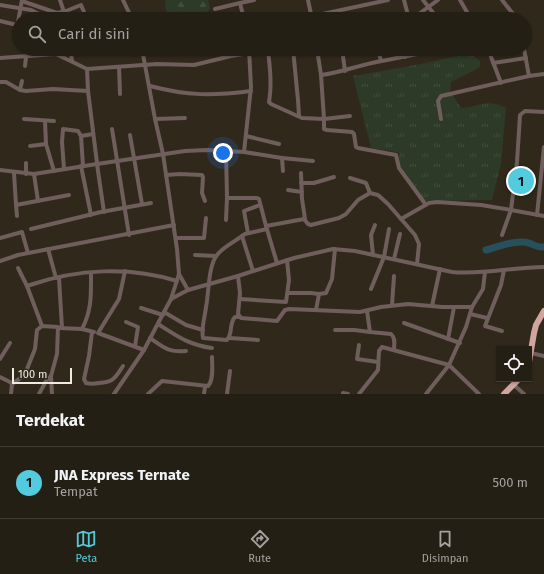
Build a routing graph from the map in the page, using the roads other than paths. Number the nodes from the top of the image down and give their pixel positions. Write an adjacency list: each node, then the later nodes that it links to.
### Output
1 (60, 0): 18 (street)
2 (123, 0): 20 (street)
3 (254, 0): 11 (street)
4 (308, 0): 22 (street)
5 (388, 0): 23 (street)
6 (404, 0): 24 (street)
7 (423, 0): 14 (street)
8 (438, 0): 14 (street)
9 (460, 0): 27 (street)
10 (502, 0): 28 (street)
11 (240, 3): 15 (street); 21 (street)
12 (21, 4): 13 (street); 16 (street); 17 (street)
13 (0, 5)
14 (429, 7): 25 (street); 26 (street)
15 (215, 9)
16 (35, 12)
17 (51, 12)
18 (64, 12): 19 (street)
19 (84, 12)
20 (129, 12)
21 (242, 12)
22 (311, 12)
23 (337, 12)
24 (408, 12)
25 (422, 12)
26 (433, 12)
27 (467, 12)
28 (511, 12)
29 (0, 21): 30 (street)
30 (12, 24)
31 (36, 56): 44 (street)
32 (61, 56): 48 (street)
33 (71, 56): 48 (street)
34 (144, 56): 52 (street)
35 (231, 56): 52 (street)
36 (250, 56): 65 (street)
37 (269, 56): 68 (street)
38 (294, 56): 68 (street)
39 (318, 56): 57 (street)
40 (343, 56): 55 (street)
41 (380, 56): 49 (street)
42 (410, 56): 45 (street)
43 (490, 56): 50 (street)
44 (26, 57): 46 (street); 51 (street)
45 (406, 57): 49 (street)
46 (0, 58)
47 (526, 58): 50 (street); 58 (street)
48 (72, 61): 54 (street)
49 (381, 61): 55 (street)
50 (493, 63): 61 (street)
51 (25, 66)
52 (146, 66): 53 (street); 62 (street)
53 (119, 67): 54 (street); 66 (street)
54 (87, 69): 64 (street)
55 (345, 71): 57 (street)
56 (544, 74): 58 (street)
57 (321, 75): 72 (street)
58 (529, 76): 61 (street)
59 (22, 81): 63 (street)
60 (0, 82): 63 (street)
61 (501, 83): 73 (street)
62 (150, 86): 65 (street); 74 (street)
63 (20, 90): 64 (street)
64 (88, 91): 78 (street)
65 (251, 91): 81 (street)
66 (120, 94)
67 (544, 112): 121 (street)
68 (299, 116): 72 (street)
69 (350, 116): 72 (street)
70 (185, 118): 74 (street)
71 (24, 119): 75 (street)
72 (324, 119): 119 (street)
73 (442, 119)
74 (155, 120): 88 (street)
75 (45, 121): 76 (street); 82 (street)
76 (54, 122)
77 (112, 129): 93 (street)
78 (93, 134): 80 (street); 94 (street)
79 (130, 135): 90 (street)
80 (81, 136): 95 (street); 96 (street)
81 (246, 136): 83 (street); 87 (street)
82 (46, 144): 84 (street); 98 (street)
83 (279, 144)
84 (30, 146)
85 (544, 147): 124 (street)
86 (226, 150): 87 (street); 88 (street); 112 (street)
87 (244, 152): 89 (street)
88 (163, 154): 90 (street); 104 (street)
89 (282, 158): 91 (street); 99 (street)
90 (134, 159): 93 (street); 116 (street)
91 (313, 161)
92 (26, 162): 102 (street)
93 (117, 162): 94 (street); 120 (street)
94 (97, 164): 95 (street); 122 (street)
95 (82, 166): 96 (street); 123 (street)
96 (64, 169): 98 (street)
97 (0, 170): 100 (street)
98 (54, 171): 103 (street)
99 (283, 171)
100 (14, 173): 102 (street); 117 (street)
101 (301, 173): 107 (street)
102 (26, 174): 103 (street)
103 (34, 174): 113 (street)
104 (166, 175): 114 (street); 132 (street)
105 (334, 177): 107 (street)
106 (350, 178): 110 (street)
107 (301, 183): 109 (street)
108 (288, 190): 109 (street)
109 (302, 192): 130 (street)
110 (370, 193): 128 (street); 130 (street)
111 (69, 195): 113 (street)
112 (227, 198): 118 (street); 129 (street)
113 (38, 201): 117 (street)
114 (205, 201)
115 (151, 203): 116 (street)
116 (142, 204): 120 (street)
117 (16, 205): 125 (street)
118 (260, 205): 133 (street); 136 (street)
119 (423, 206): 121 (street); 128 (street)
120 (125, 208): 122 (street); 137 (street)
121 (510, 210): 124 (street); 139 (street)
122 (104, 212): 123 (street)
123 (91, 215): 134 (street)
124 (537, 215): 126 (street)
125 (17, 216)
126 (544, 216)
127 (206, 218): 142 (street)
128 (401, 219): 155 (street)
129 (226, 220)
130 (305, 220): 133 (street)
131 (375, 224): 147 (street)
132 (174, 225): 137 (street); 142 (street)
133 (267, 227): 136 (street); 154 (street)
134 (31, 229)
135 (390, 229): 150 (street)
136 (248, 233): 140 (street)
137 (129, 234): 143 (street)
138 (400, 234): 151 (street)
139 (502, 235)
140 (242, 236): 149 (street); 161 (street)
141 (0, 238): 145 (street)
142 (176, 238): 164 (street)
143 (48, 249): 145 (street); 167 (street)
144 (335, 249): 147 (street); 152 (street); 174 (street)
145 (28, 253): 153 (street)
146 (195, 255): 149 (street)
147 (373, 255): 150 (street)
148 (0, 256): 153 (street)
149 (216, 256): 169 (street)
150 (384, 257): 151 (street); 171 (street)
151 (394, 259): 155 (street)
152 (287, 260): 154 (street); 173 (street)
153 (1, 261)
154 (277, 263): 161 (street)
155 (417, 264): 158 (street)
156 (544, 267): 159 (street)
157 (18, 268): 170 (street)
158 (440, 269): 162 (street); 178 (street)
159 (504, 270): 162 (street); 188 (street)
160 (125, 271): 163 (street); 168 (street); 200 (street)
161 (253, 271): 165 (street)
162 (484, 272): 180 (street)
163 (91, 273): 167 (street); 194 (street)
164 (179, 274): 168 (street); 172 (street)
165 (238, 276): 169 (street); 176 (street)
166 (394, 276): 177 (street)
167 (58, 278): 170 (street); 193 (street)
168 (177, 281): 175 (street)
169 (208, 285): 172 (street); 195 (street)
170 (27, 286): 192 (street)
171 (371, 289)
172 (188, 290): 175 (street)
173 (288, 293): 174 (street); 176 (street)
174 (319, 294): 182 (street)
175 (171, 299): 185 (street)
176 (240, 299): 187 (street)
177 (392, 305): 178 (street); 183 (street)
178 (432, 306): 179 (street)
179 (454, 307): 180 (street); 203 (street)
180 (472, 307): 186 (street)
181 (141, 308): 185 (street)
182 (316, 310): 183 (street); 187 (street)
183 (367, 311): 199 (street)
184 (544, 311): 209 (highway)
185 (163, 314): 191 (street); 195 (street)
186 (470, 314): 188 (street); 206 (street)
187 (239, 317): 202 (street)
188 (487, 318): 197 (street)
189 (126, 322): 208 (street)
190 (404, 323): 203 (street)
191 (158, 324): 201 (street); 210 (street)
192 (42, 326): 193 (street); 225 (street)
193 (60, 328): 194 (street); 222 (street)
194 (82, 330): 198 (street)
195 (203, 330): 202 (street)
196 (335, 330): 199 (street)
197 (502, 331)
198 (92, 332): 200 (street); 220 (street)
199 (370, 332): 212 (street)
200 (98, 333): 208 (street)
201 (150, 338): 211 (street); 213 (street)
202 (229, 338): 204 (street)
203 (448, 339): 206 (street)
204 (258, 340)
205 (10, 343): 217 (street)
206 (460, 343): 219 (street)
207 (359, 345): 218 (street)
208 (135, 346): 211 (street)
209 (532, 346)
210 (212, 348)
211 (144, 350): 232 (street)
212 (394, 350): 218 (street); 219 (street)
213 (186, 351)
214 (532, 353): 215 (street)
215 (544, 356)
216 (212, 357): 227 (street)
217 (0, 359)
218 (378, 362): 237 (street)
219 (449, 365): 238 (street); 239 (street)
220 (123, 366)
221 (230, 371): 235 (street)
222 (51, 376): 230 (street); 231 (street)
223 (0, 377): 225 (street)
224 (516, 382): 226 (highway)
225 (12, 384): 229 (street)
226 (514, 385): 240 (highway); 241 (street)
227 (205, 387): 233 (street); 234 (street)
228 (342, 393): 236 (street)
229 (11, 394)
230 (39, 394)
231 (52, 394)
232 (114, 394)
233 (148, 394)
234 (204, 394)
235 (227, 394)
236 (348, 394)
237 (359, 394)
238 (426, 394)
239 (479, 394)
240 (504, 394)
241 (524, 394)

